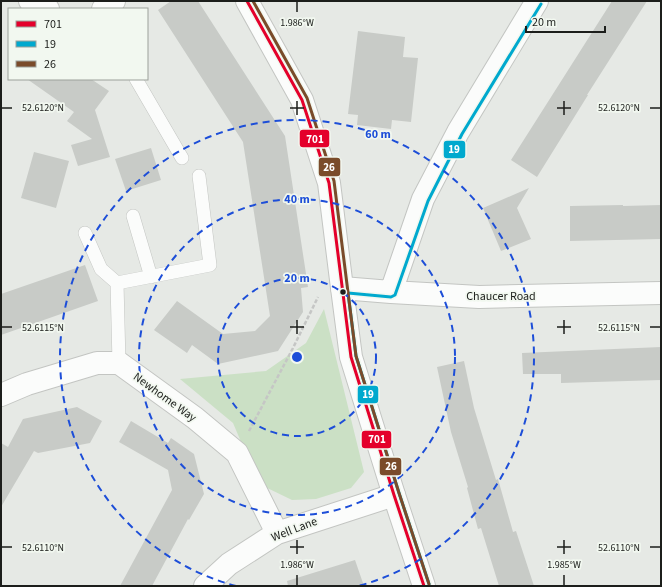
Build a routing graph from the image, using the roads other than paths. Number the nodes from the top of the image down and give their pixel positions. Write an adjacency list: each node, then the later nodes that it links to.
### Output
1 (30, 1): 5 (street)
2 (114, 1): 6 (street)
3 (247, 1): 14 (street)
4 (537, 1): 15 (street)
5 (46, 8)
6 (104, 8)
7 (137, 80): 8 (lane)
8 (182, 158)
9 (199, 176): 12 (lane)
10 (133, 216): 12 (lane)
11 (85, 233): 13 (lane)
12 (151, 277): 13 (lane)
13 (117, 283): 17 (lane)
14 (342, 288): 15 (street, Chaucer Road); 19 (street)
15 (391, 292): 16 (street, Chaucer Road)
16 (661, 293)
17 (119, 363): 18 (street); 20 (street, Newhome Way)
18 (1, 395)
19 (394, 495): 20 (street, Well Lane); 22 (street)
20 (277, 533): 21 (street, Well Lane)
21 (205, 586)
22 (424, 586)

